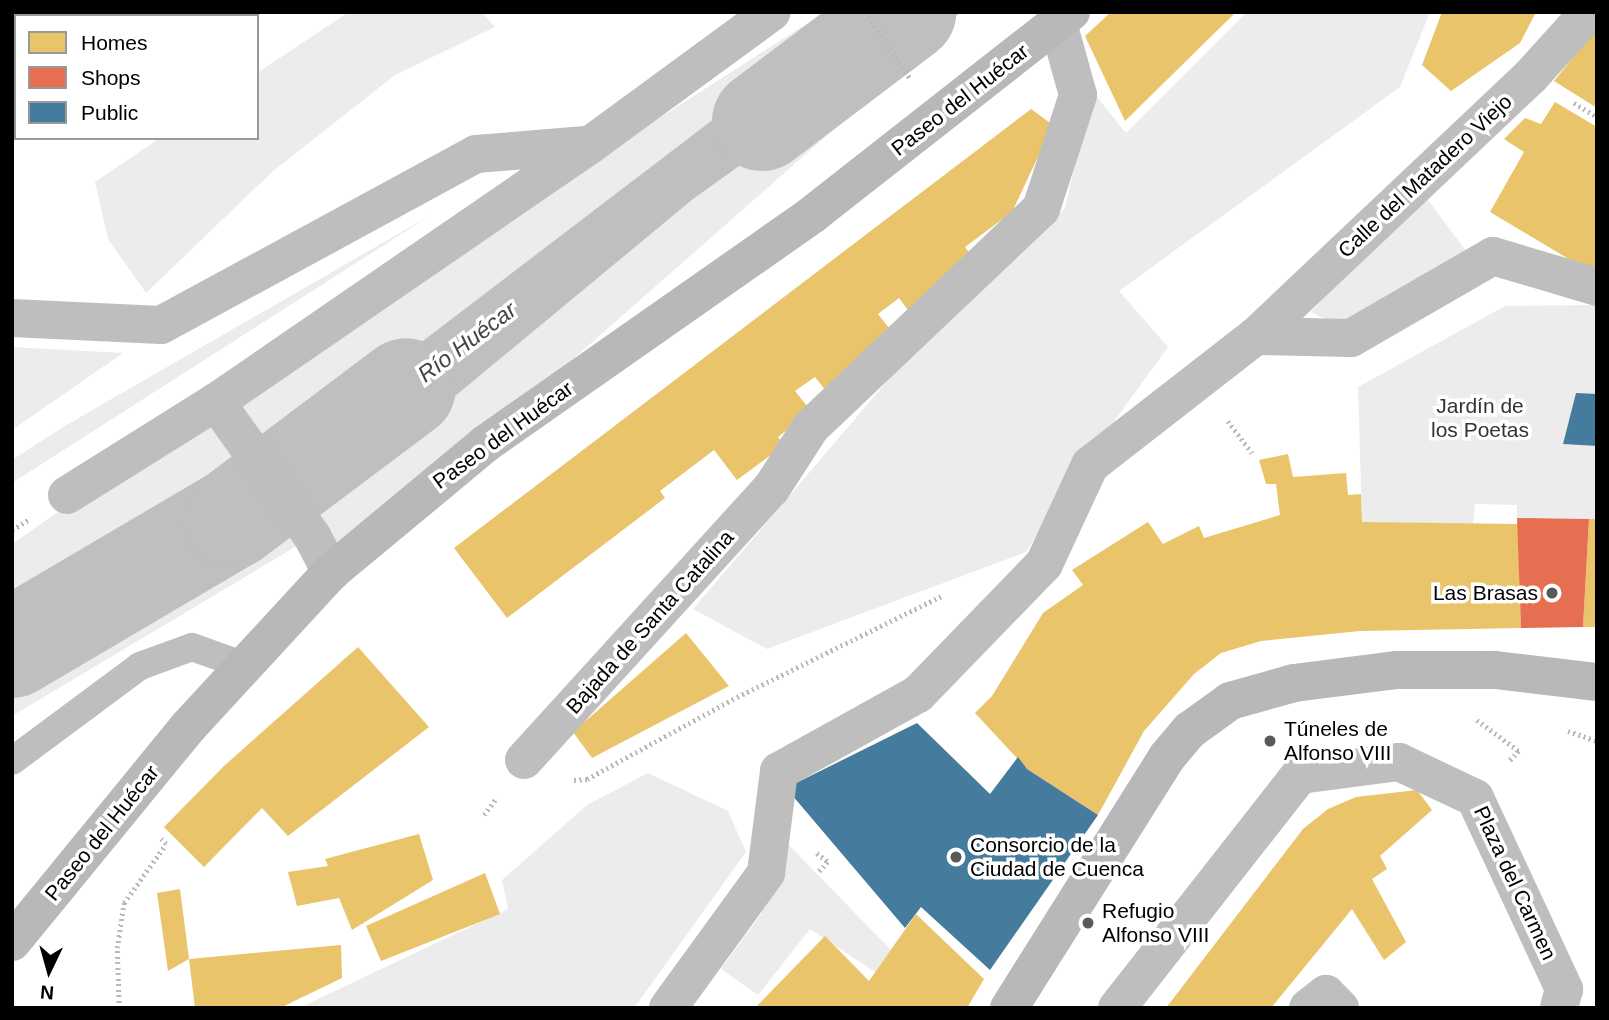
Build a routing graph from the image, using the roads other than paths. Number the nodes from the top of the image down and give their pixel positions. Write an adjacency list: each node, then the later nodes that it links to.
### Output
1 (772, 12): 6 (street)
2 (1559, 12): 5 (street, Calle del Matadero Viejo)
3 (1589, 12): 9 (street, Calle del Matadero Viejo)
4 (1064, 18): 12 (street, Paseo del Huécar); 15 (street, Bajada de Santa Catalina)
5 (1513, 67)
6 (590, 145): 8 (street); 10 (street)
7 (1597, 287): 9 (street)
8 (12, 318)
9 (1256, 335): 18 (street)
10 (216, 402): 11 (street); 12 (street)
11 (67, 495)
12 (331, 572): 13 (street, Paseo del Huécar)
13 (248, 667): 16 (lane); 17 (street, Paseo del Huécar)
14 (1597, 682): 19 (street)
15 (524, 760)
16 (12, 761)
17 (12, 942)
18 (668, 1008)
19 (1009, 1008)
20 (1117, 1008): 21 (street, Plaza del Carmen)
21 (1559, 1008)

